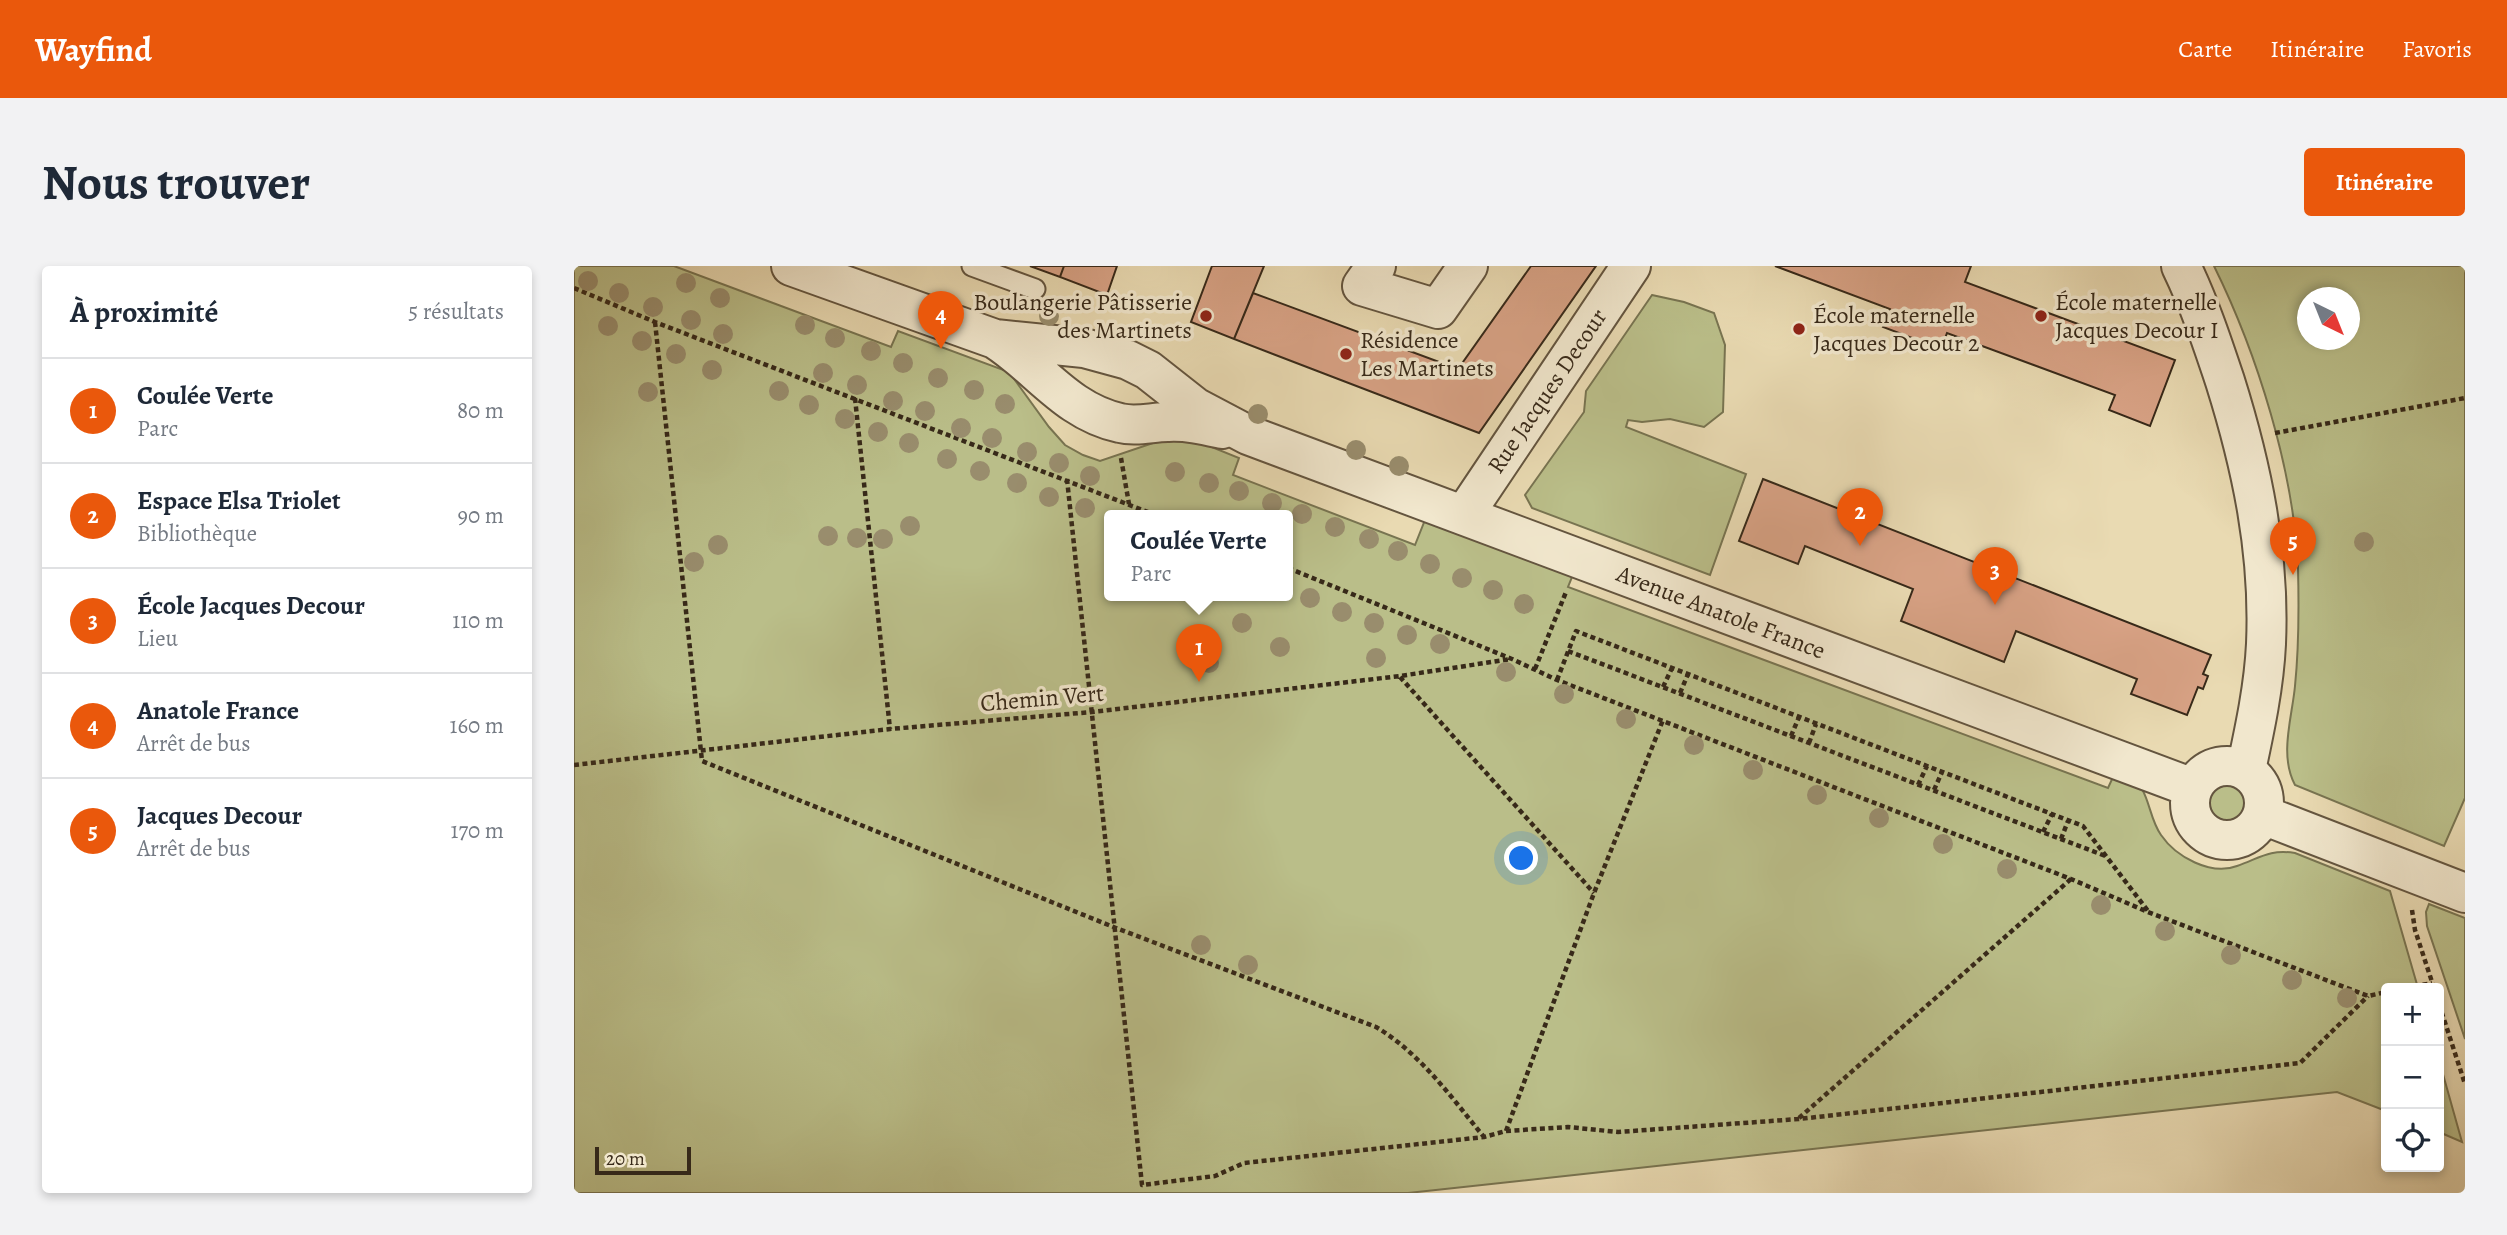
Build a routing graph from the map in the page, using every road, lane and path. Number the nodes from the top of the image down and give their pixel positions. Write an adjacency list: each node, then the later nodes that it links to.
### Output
1 (791, 266): 10 (street, Avenue Anatole France)
2 (972, 266): 8 (lane)
3 (1376, 266): 4 (street)
4 (1468, 266)
5 (1630, 266): 21 (street, Rue Jacques Decour)
6 (2181, 266): 43 (street)
7 (574, 288): 9 (path)
8 (1035, 289)
9 (655, 322): 14 (path); 40 (path)
10 (995, 339): 11 (street, Avenue Anatole France); 13 (street, Avenue Anatole France)
11 (1084, 348): 12 (street, Avenue Anatole France); 13 (street)
12 (1157, 377): 16 (street); 17 (street, Avenue Anatole France)
13 (1060, 394): 16 (street, Avenue Anatole France)
14 (855, 398): 19 (path); 37 (path)
15 (2465, 398): 18 (path)
16 (1142, 424): 17 (street, Avenue Anatole France)
17 (1248, 435): 21 (street, Avenue Anatole France)
18 (2264, 435)
19 (1067, 479): 20 (path); 33 (path)
20 (1143, 510)
21 (1464, 515): 22 (street, Avenue Anatole France)
22 (1579, 559): 27 (path); 46 (street, Avenue Anatole France)
23 (1293, 570): 25 (path)
24 (1568, 651): 26 (path); 30 (path); 31 (path)
25 (1512, 659): 27 (path); 29 (path, Chemin Vert)
26 (1672, 668): 28 (path); 31 (path)
27 (1535, 669): 30 (path)
28 (1688, 674): 32 (path); 34 (path)
29 (1400, 676): 33 (path, Chemin Vert); 56 (path)
30 (1557, 680): 35 (path)
31 (1663, 687): 32 (path)
32 (1680, 694): 38 (path)
33 (1092, 712): 37 (path, Chemin Vert); 59 (path)
34 (1799, 717): 36 (path); 38 (path)
35 (1663, 720): 55 (path); 56 (path)
36 (1816, 723): 39 (path); 42 (path)
37 (890, 729): 40 (path, Chemin Vert)
38 (1791, 736): 39 (path)
39 (1809, 743): 45 (path)
40 (701, 751): 41 (path, Chemin Vert); 59 (path)
41 (574, 765)
42 (1927, 766): 44 (path); 45 (path)
43 (2246, 770): 46 (street); 49 (street)
44 (1942, 772): 47 (path); 48 (path)
45 (1919, 785): 47 (path)
46 (2193, 788): 49 (street)
47 (1934, 790): 51 (path)
48 (2052, 814): 50 (path); 51 (path)
49 (2263, 815): 54 (street)
50 (2068, 821): 52 (path); 53 (path)
51 (2043, 832): 52 (path)
52 (2061, 839): 53 (path)
53 (2109, 857): 58 (path)
54 (2417, 875): 57 (street); 60 (path)
55 (2071, 879): 58 (path); 65 (path)
56 (1594, 893): 66 (path)
57 (2465, 893)
58 (2148, 912): 62 (path)
59 (1116, 928): 67 (path); 67 (path)
60 (2432, 983)
61 (2381, 993): 62 (path)
62 (2368, 996): 65 (path)
63 (2444, 1019): 64 (path)
64 (2465, 1084)
65 (1799, 1119): 66 (path)
66 (1506, 1131): 67 (path)
67 (1484, 1137)

